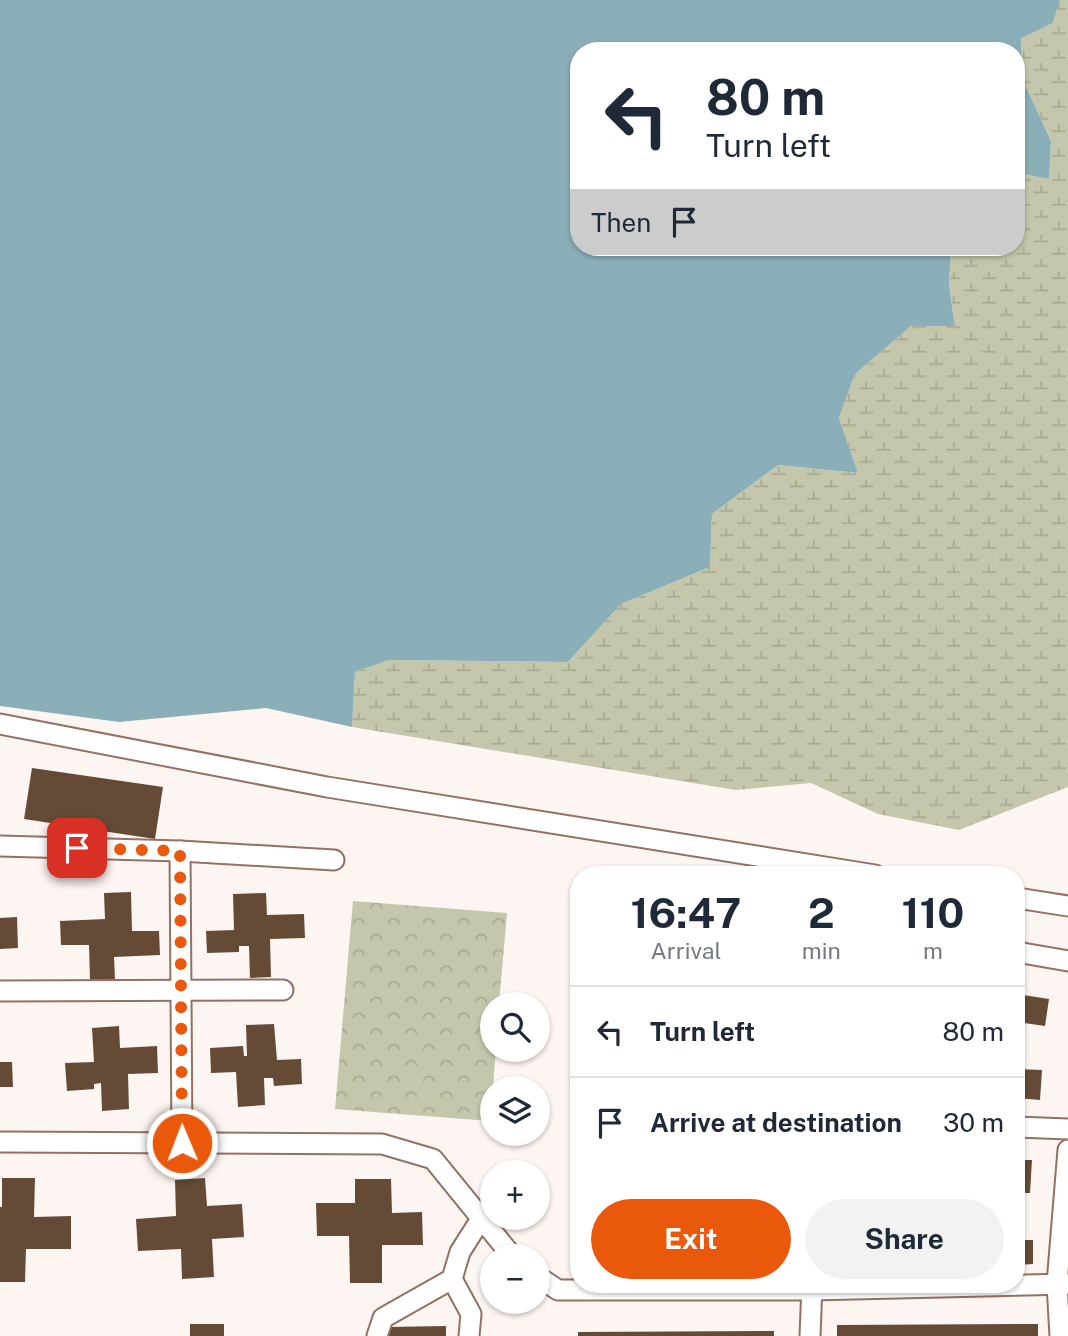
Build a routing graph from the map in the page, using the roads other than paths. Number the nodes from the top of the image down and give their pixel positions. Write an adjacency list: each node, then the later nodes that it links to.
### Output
1 (0, 724): 5 (street)
2 (0, 846): 3 (street)
3 (180, 851): 4 (street); 10 (street)
4 (334, 860)
5 (820, 866)
6 (1025, 899): 7 (street)
7 (1068, 906)
8 (1025, 953): 9 (street)
9 (1068, 961)
10 (180, 990): 11 (street); 12 (street); 16 (street)
11 (283, 990)
12 (0, 991)
13 (1025, 1127): 14 (street)
14 (1068, 1129)
15 (0, 1142): 16 (street)
16 (182, 1143): 18 (street)
17 (1068, 1150): 24 (street)
18 (480, 1218)
19 (480, 1221): 22 (street)
20 (490, 1230): 21 (street)
21 (502, 1244)
22 (452, 1279): 28 (street); 29 (street)
23 (1025, 1284): 24 (street)
24 (1062, 1284): 31 (street)
25 (550, 1285): 26 (street)
26 (570, 1290)
27 (812, 1293): 30 (street)
28 (377, 1336)
29 (470, 1336)
30 (810, 1336)
31 (1060, 1336)

